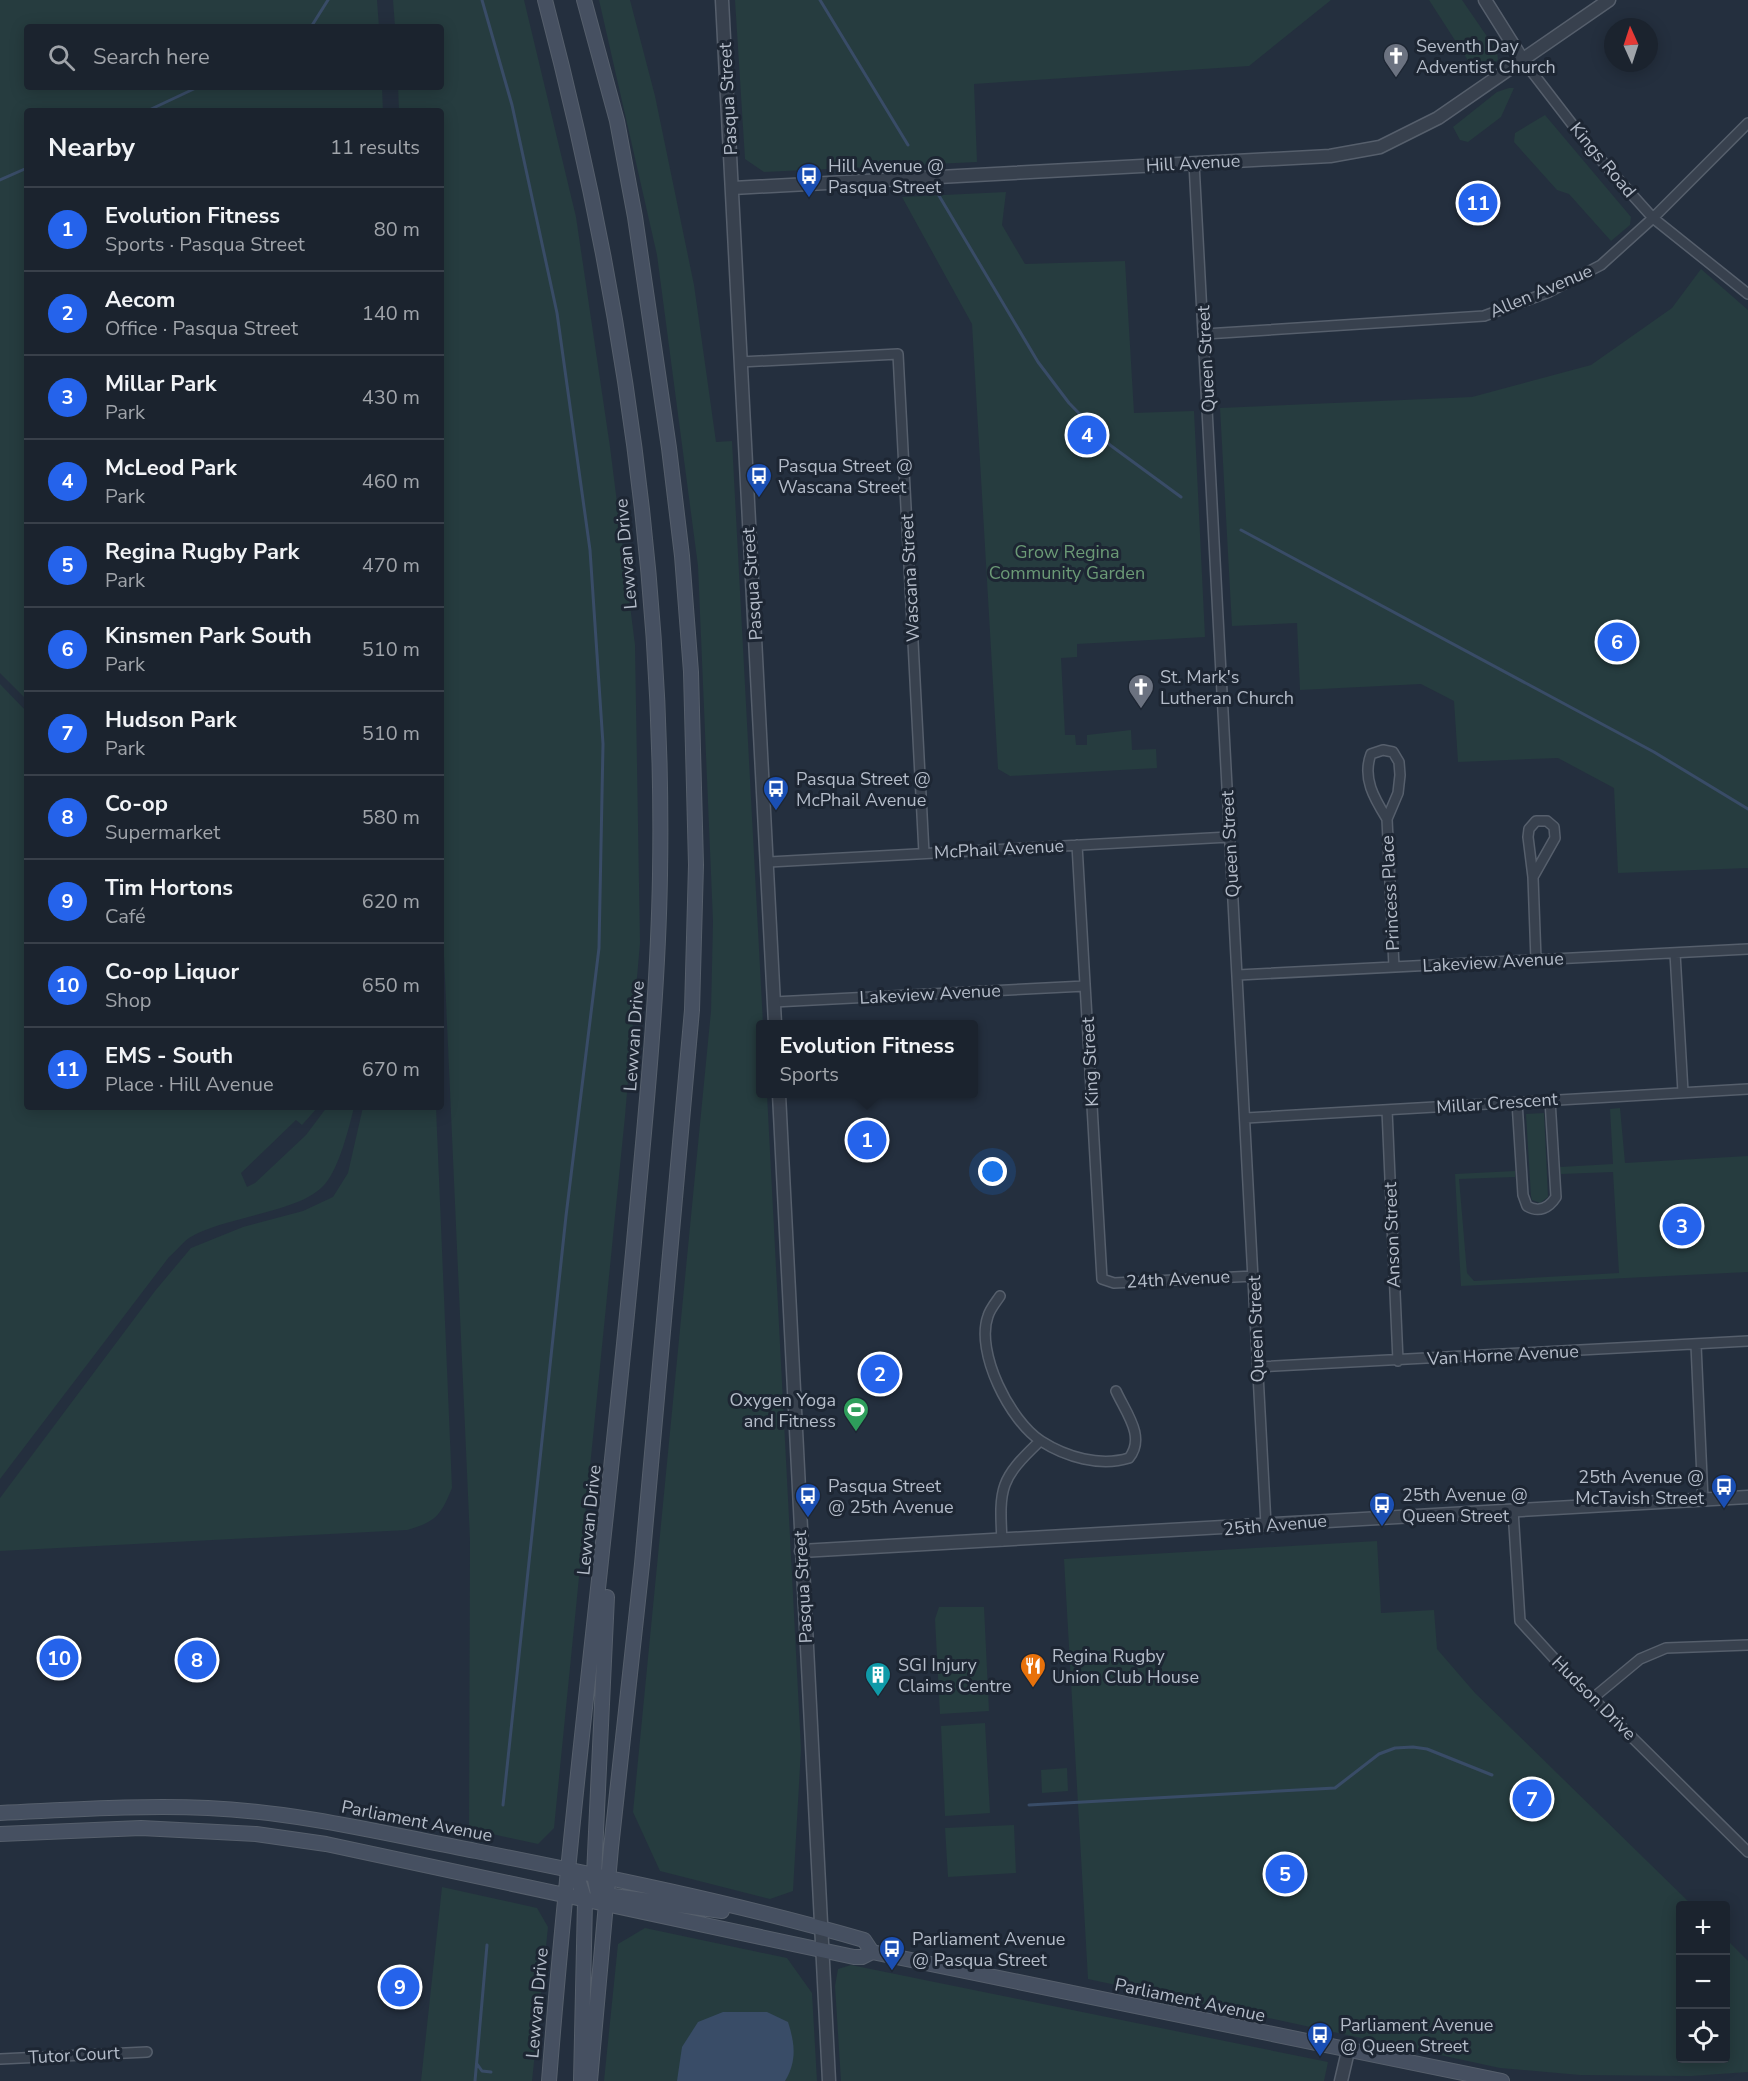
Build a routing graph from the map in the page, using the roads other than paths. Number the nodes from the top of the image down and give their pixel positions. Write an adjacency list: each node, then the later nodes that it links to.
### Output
1 (545, 0): 46 (main road, Lewvan Drive)
2 (584, 0): 57 (main road)
3 (722, 0): 9 (street, Pasqua Street)
4 (1485, 0): 6 (street, Kings Road)
5 (1610, 0): 6 (street, Hill Avenue)
6 (1522, 59): 8 (street, Hill Avenue); 10 (street, Kings Road)
7 (1748, 123): 10 (street, Allen Avenue)
8 (1194, 163): 9 (street, Hill Avenue); 12 (street, Queen Street)
9 (733, 188): 13 (street, Pasqua Street)
10 (1653, 218): 11 (street, Kings Road); 12 (street, Allen Avenue)
11 (1748, 294)
12 (1205, 334): 15 (street, Queen Street)
13 (740, 362): 17 (street, Wascana Street); 18 (street, Pasqua Street)
14 (1387, 819): 14 (street, Princess Place); 23 (street, Princess Place)
15 (1229, 837): 16 (street, McPhail Avenue); 24 (street, Queen Street)
16 (1077, 845): 17 (street, McPhail Avenue); 25 (street, King Street)
17 (924, 853): 18 (street, McPhail Avenue)
18 (768, 862): 26 (street, Pasqua Street)
19 (1533, 877): 19 (street); 22 (street)
20 (1748, 949): 21 (street, Lakeview Avenue)
21 (1675, 953): 22 (street, Lakeview Avenue); 29 (street)
22 (1536, 960): 23 (street, Lakeview Avenue)
23 (1394, 967): 24 (street, Lakeview Avenue)
24 (1238, 975): 34 (street, Queen Street)
25 (1085, 986): 26 (street, Lakeview Avenue); 36 (street, King Street)
26 (774, 1002): 27 (street, Pasqua Street)
27 (776, 1020)
28 (1748, 1089): 29 (street, Millar Crescent)
29 (1683, 1092): 31 (street, Millar Crescent)
30 (779, 1098): 50 (street, Pasqua Street)
31 (1550, 1100): 32 (street, Millar Crescent); 32 (street)
32 (1517, 1102): 33 (street, Millar Crescent)
33 (1387, 1110): 34 (street, Millar Crescent); 40 (street, Anson Street)
34 (1246, 1118): 35 (street, Queen Street)
35 (1254, 1276): 36 (street, 24th Avenue); 41 (street, Queen Street)
36 (1102, 1279)
37 (1000, 1296): 43 (street)
38 (1748, 1341): 39 (street, Van Horne Avenue)
39 (1696, 1345): 40 (street, Van Horne Avenue); 45 (street)
40 (1398, 1361): 41 (street, Van Horne Avenue)
41 (1258, 1367): 48 (street, Queen Street)
42 (1116, 1391): 43 (street)
43 (1040, 1441): 49 (street)
44 (1748, 1497): 45 (street, 25th Avenue)
45 (1703, 1500): 47 (street, 25th Avenue)
46 (609, 1501): 56 (main road, Lewvan Drive); 57 (main road)
47 (1513, 1510): 48 (street, 25th Avenue); 52 (street, Hudson Drive)
48 (1266, 1525): 49 (street, 25th Avenue)
49 (1002, 1541): 50 (street, 25th Avenue)
50 (801, 1551): 62 (street, Pasqua Street)
51 (1748, 1645): 52 (street)
52 (1593, 1698): 55 (street, Hudson Drive)
53 (0, 1813): 56 (main road, Parliament Avenue)
54 (0, 1834): 58 (main road, Parliament Avenue)
55 (1748, 1852)
56 (567, 1869): 57 (main road, Parliament Avenue); 58 (main road, Lewvan Drive); 59 (main road)
57 (601, 1876): 59 (main road); 60 (main road, Parliament Avenue)
58 (564, 1897): 59 (main road, Parliament Avenue); 68 (main road, Lewvan Drive)
59 (596, 1898): 60 (main road); 61 (main road, Parliament Avenue); 69 (main road); 70 (main road)
60 (789, 1920): 62 (main road, Parliament Avenue)
61 (688, 1921): 62 (main road, Parliament Avenue); 63 (main road, Parliament Avenue)
62 (820, 1927): 63 (street, Pasqua Street); 64 (main road, Parliament Avenue)
63 (822, 1950): 64 (main road, Parliament Avenue); 71 (street, Pasqua Street)
64 (872, 1952): 65 (main road, Parliament Avenue)
65 (1348, 2051): 72 (street); 73 (main road, Parliament Avenue)
66 (147, 2052): 67 (street, Tutor Court)
67 (0, 2059)
68 (549, 2081)
69 (580, 2081)
70 (590, 2081)
71 (829, 2081)
72 (1341, 2081)
73 (1502, 2081)

